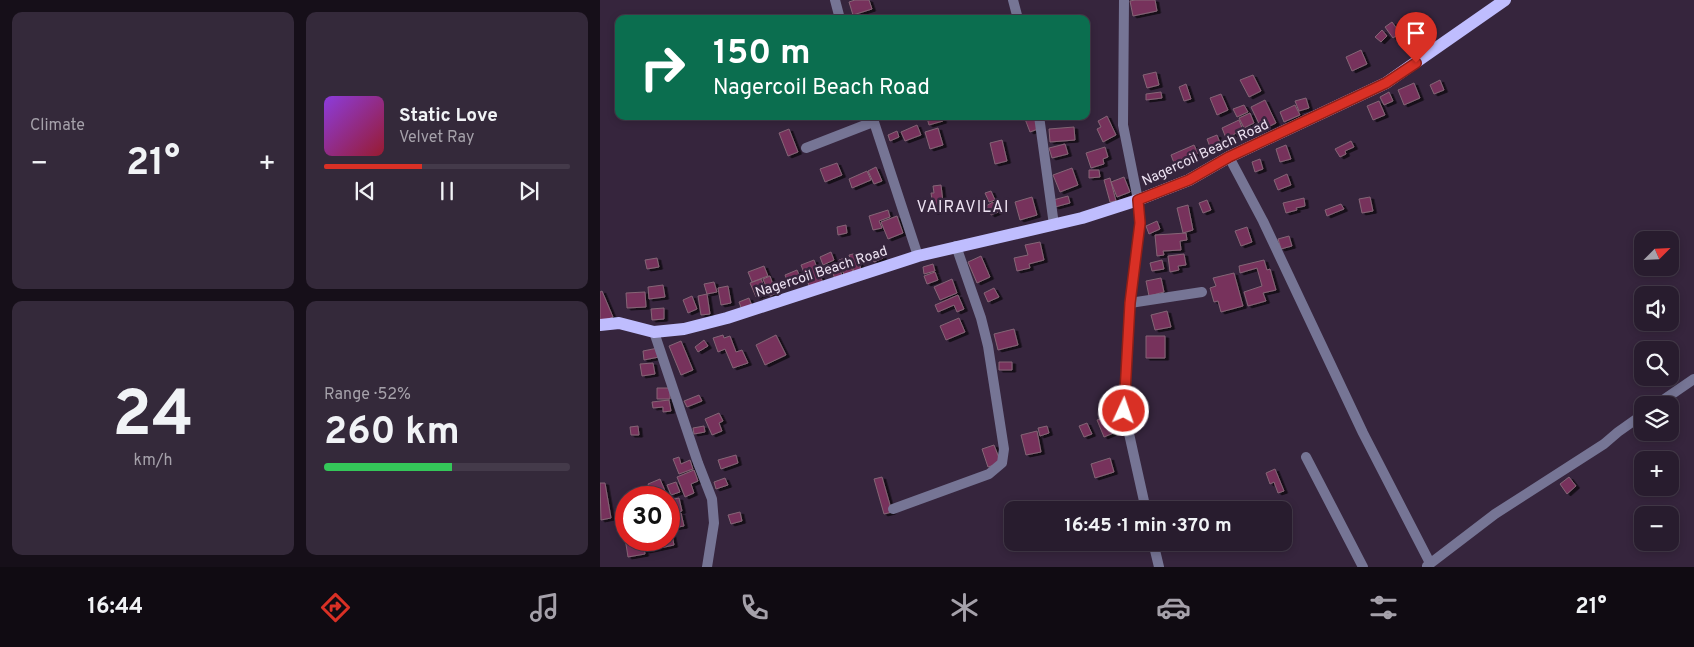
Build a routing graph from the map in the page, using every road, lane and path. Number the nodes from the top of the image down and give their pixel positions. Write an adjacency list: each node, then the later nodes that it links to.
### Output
1 (835, 0): 5 (street)
2 (1013, 0): 6 (street)
3 (1124, 0): 12 (street)
4 (1505, 0): 11 (main road, Nagercoil Beach Road)
5 (839, 15)
6 (1017, 15)
7 (870, 120): 10 (street)
8 (872, 120): 15 (street)
9 (1040, 120): 13 (street)
10 (806, 148)
11 (1229, 157): 12 (main road, Nagercoil Beach Road); 27 (street)
12 (1138, 200): 13 (main road, Nagercoil Beach Road); 17 (street)
13 (1054, 225): 14 (main road, Nagercoil Beach Road)
14 (956, 246): 15 (main road, Nagercoil Beach Road); 25 (street)
15 (918, 256): 19 (main road, Nagercoil Beach Road)
16 (1202, 292): 17 (street)
17 (1130, 303): 24 (street)
18 (600, 325): 19 (main road, Nagercoil Beach Road)
19 (654, 332): 28 (street)
20 (1694, 379): 21 (street)
21 (1669, 396)
22 (1634, 421): 27 (street)
23 (1306, 457): 30 (street)
24 (1144, 501)
25 (893, 509)
26 (1155, 551): 29 (street)
27 (1428, 565)
28 (707, 567)
29 (1159, 567)
30 (1363, 567)

